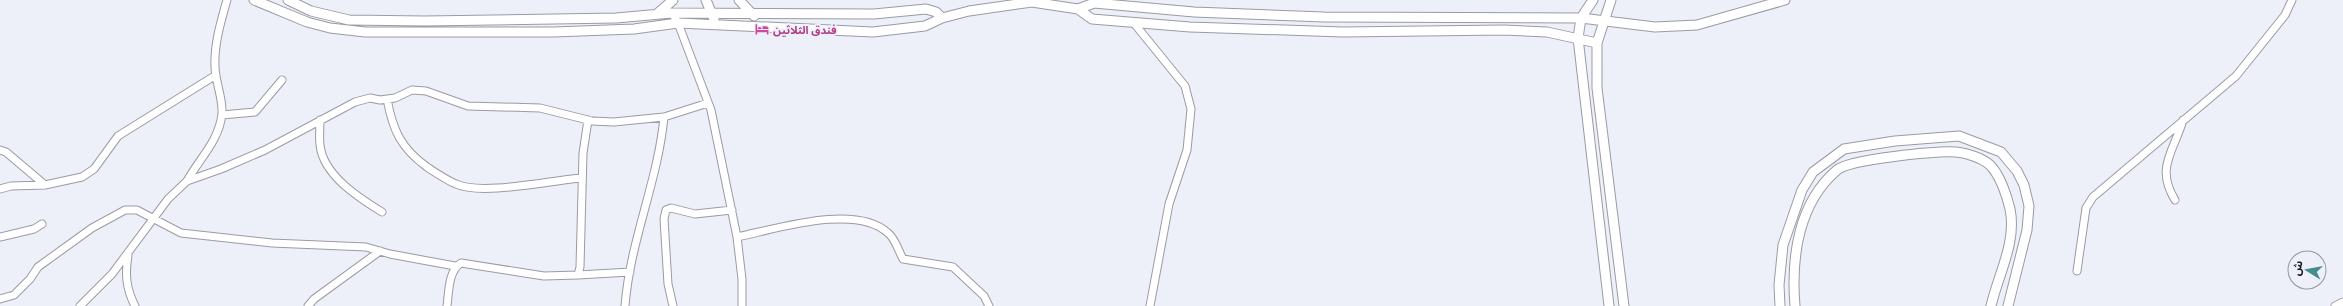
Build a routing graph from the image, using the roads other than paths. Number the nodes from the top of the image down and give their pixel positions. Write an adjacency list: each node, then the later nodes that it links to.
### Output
1 (227, 0): 26 (street)
2 (254, 0): 21 (street)
3 (288, 0): 14 (street)
4 (673, 0): 14 (street)
5 (706, 0): 15 (street)
6 (739, 0): 16 (street)
7 (1593, 0): 18 (street)
8 (1611, 0): 19 (street)
9 (1785, 0): 19 (street)
10 (2292, 0): 34 (street)
11 (1032, 1): 12 (street); 17 (street)
12 (1078, 9): 18 (street); 20 (street)
13 (672, 13): 14 (street); 15 (street); 21 (street)
14 (656, 14)
15 (713, 14): 16 (street); 22 (street)
16 (752, 14): 17 (street); 23 (street)
17 (942, 18): 23 (street)
18 (1581, 18): 19 (street); 24 (street)
19 (1603, 21): 25 (street)
20 (1133, 22): 24 (street); 63 (street)
21 (678, 23): 22 (street); 29 (street)
22 (716, 24): 23 (street)
23 (761, 26)
24 (1578, 38): 25 (street); 64 (street)
25 (1596, 43): 65 (street)
26 (216, 75): 30 (street); 38 (street)
27 (282, 80): 30 (street)
28 (387, 99): 32 (street); 33 (street); 36 (street)
29 (708, 103): 31 (street); 41 (street)
30 (222, 115): 37 (street)
31 (664, 117): 33 (street); 51 (street)
32 (320, 120): 37 (street); 42 (street)
33 (588, 120): 36 (street)
34 (2183, 120): 40 (street); 50 (street)
35 (0, 150): 38 (street)
36 (582, 178): 52 (street)
37 (186, 181): 43 (street)
38 (45, 185): 39 (street)
39 (0, 189)
40 (2176, 200)
41 (732, 210): 46 (street); 60 (street)
42 (382, 212)
43 (153, 219): 47 (street); 48 (street); 53 (street)
44 (42, 224): 45 (street)
45 (0, 237)
46 (738, 237): 61 (street); 62 (street)
47 (380, 251): 49 (street); 57 (street)
48 (128, 254): 55 (street); 56 (street)
49 (456, 266): 52 (street); 58 (street)
50 (2077, 271)
51 (630, 272): 52 (street); 59 (street)
52 (578, 275)
53 (0, 300)
54 (2343, 302): 70 (street)
55 (80, 306)
56 (135, 306)
57 (308, 306)
58 (447, 306)
59 (625, 306)
60 (673, 306)
61 (742, 306)
62 (988, 306)
63 (1150, 306)
64 (1609, 306)
65 (1624, 306)
66 (1780, 306): 69 (street)
67 (1795, 306): 68 (street)
68 (1991, 306)
69 (2008, 306)
70 (2335, 306)

